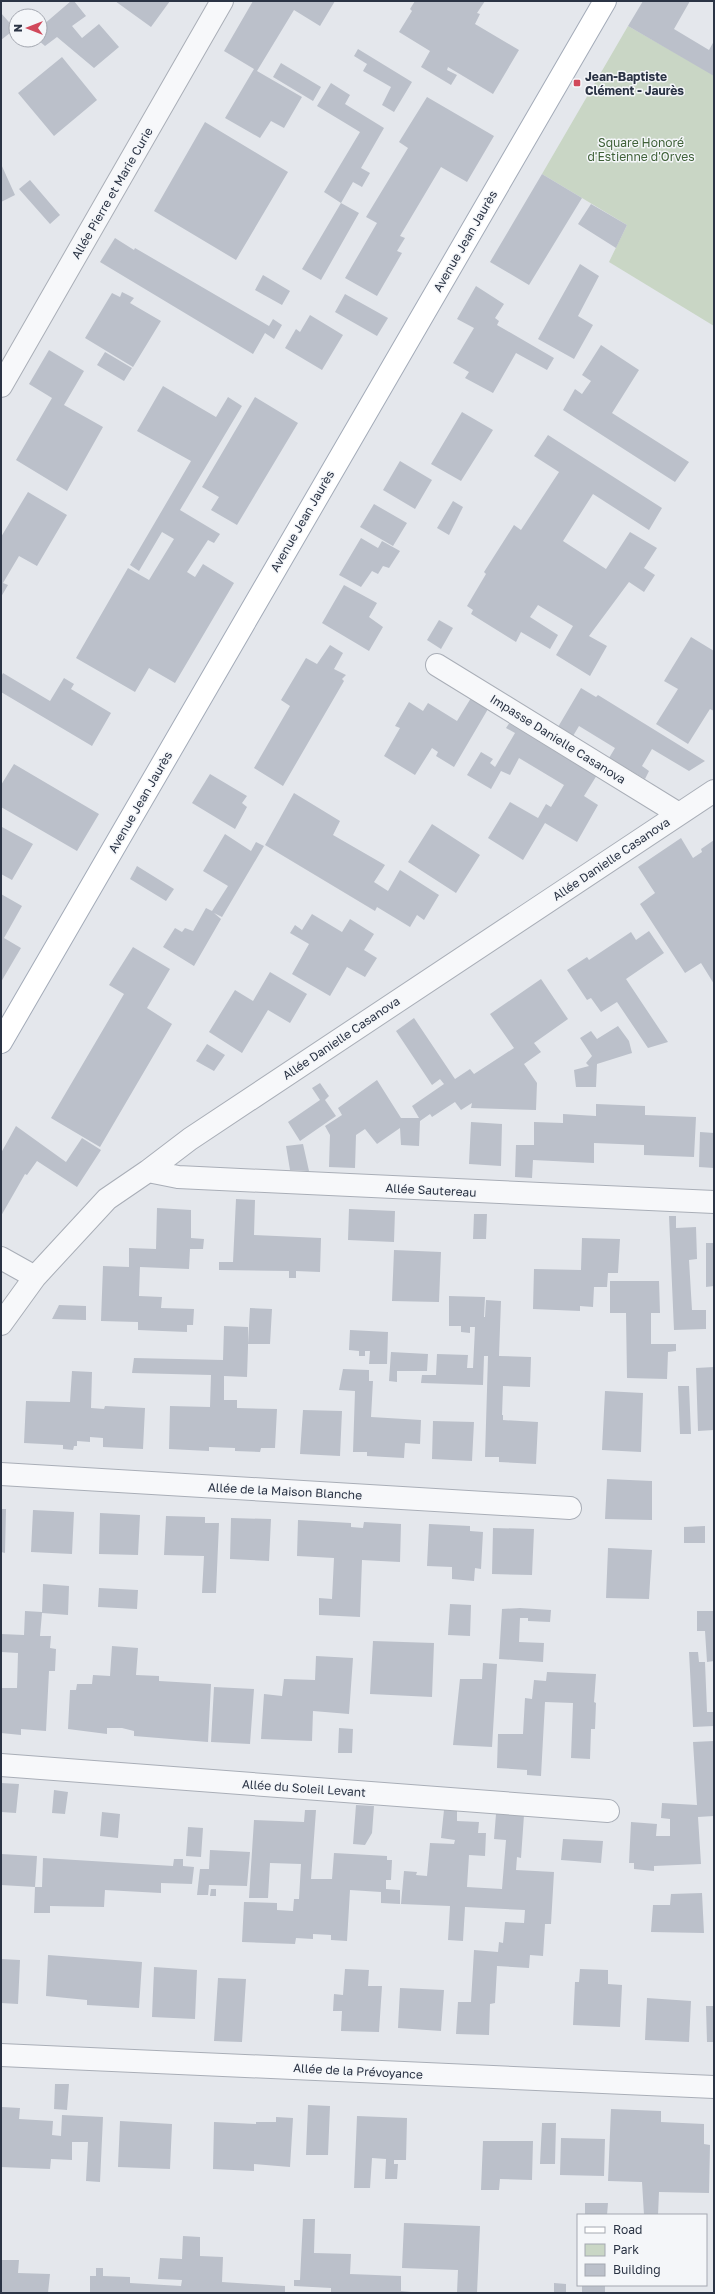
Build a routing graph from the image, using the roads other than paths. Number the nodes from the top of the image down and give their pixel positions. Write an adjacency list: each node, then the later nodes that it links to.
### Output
1 (222, 1): 3 (street, Allée Pierre et Marie Curie)
2 (605, 1): 7 (main road, Avenue Jean Jaurès)
3 (1, 383)
4 (437, 665): 6 (street, Impasse Danielle Casanova)
5 (714, 790): 6 (street, Allée Danielle Casanova)
6 (679, 814): 8 (street, Allée Danielle Casanova)
7 (1, 1042)
8 (148, 1171): 9 (street, Allée Sautereau); 11 (street, Allée Danielle Casanova)
9 (714, 1202)
10 (1, 1258): 11 (street)
11 (35, 1277): 12 (street, Allée Danielle Casanova)
12 (1, 1324)
13 (1, 1474): 14 (street, Allée de la Maison Blanche)
14 (570, 1508)
15 (1, 1765): 16 (street, Allée du Soleil Levant)
16 (608, 1811)
17 (1, 2055): 18 (street, Allée de la Prévoyance)
18 (714, 2088)

